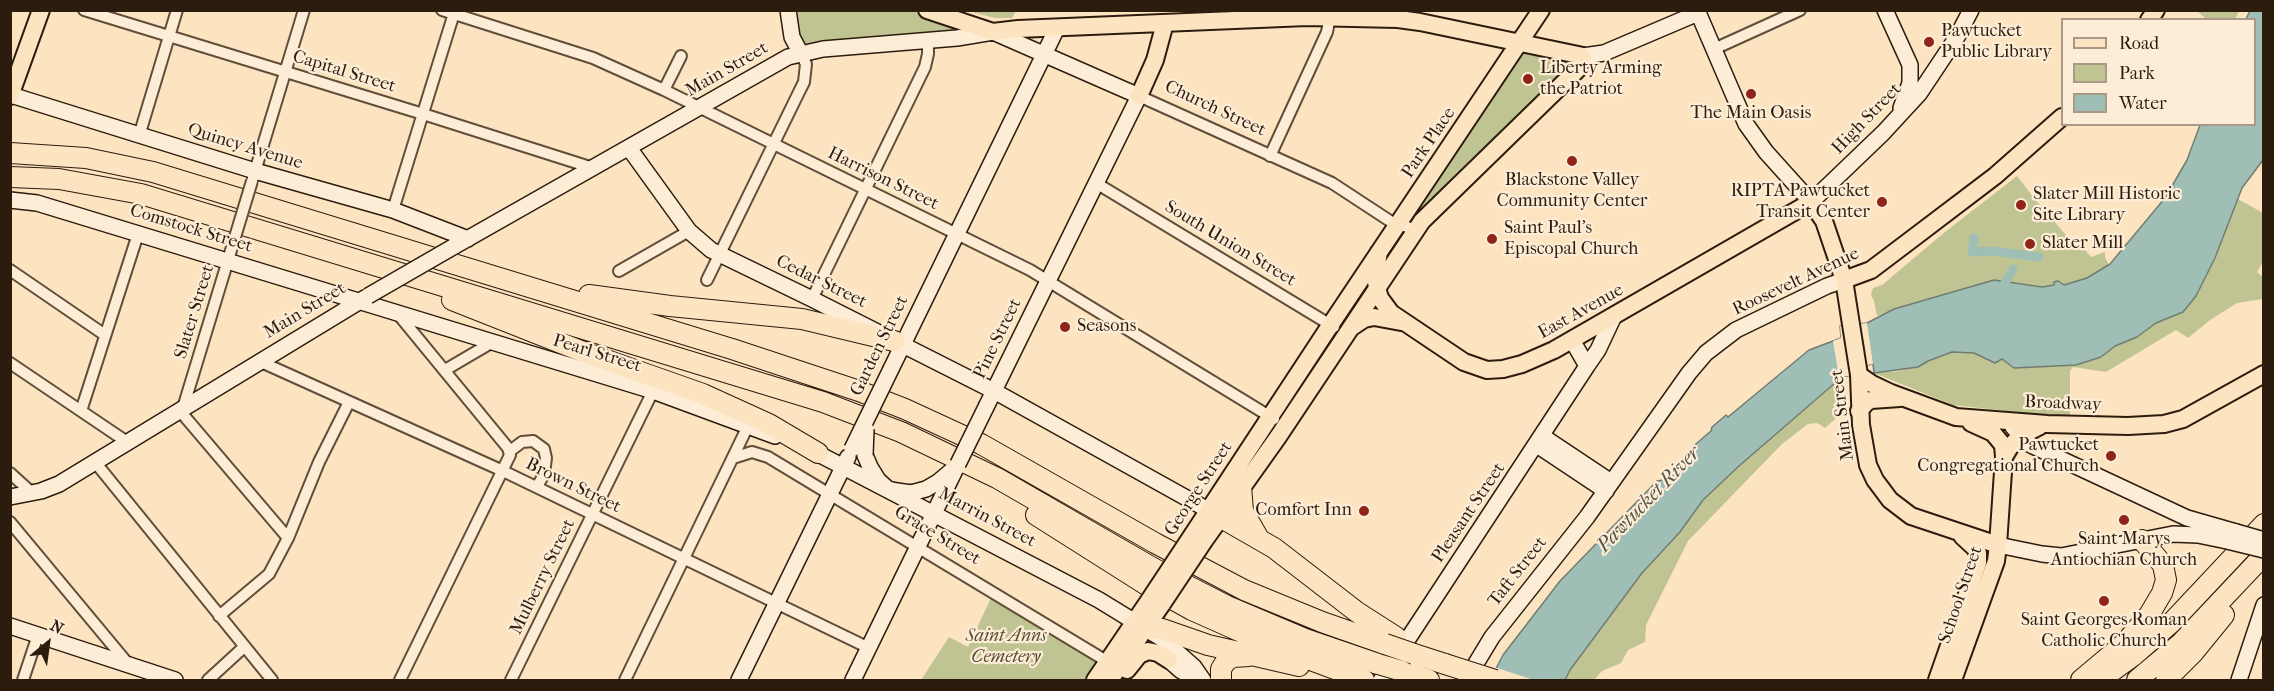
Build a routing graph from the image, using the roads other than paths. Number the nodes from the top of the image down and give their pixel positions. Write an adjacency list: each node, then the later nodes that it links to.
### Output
1 (41, 10): 31 (main road)
2 (84, 10): 19 (street, Capital Street)
3 (177, 10): 19 (street)
4 (304, 10): 29 (street, Slater Street)
5 (442, 10): 12 (street, Harrison Street)
6 (789, 10): 24 (main road)
7 (927, 10): 18 (main road)
8 (1541, 10): 21 (main road)
9 (1800, 10): 22 (street)
10 (1886, 10): 28 (main road)
11 (1971, 10): 27 (main road, High Street)
12 (454, 12): 30 (street, Harrison Street); 34 (street)
13 (1698, 12): 22 (main road, Main Street); 26 (main road)
14 (1330, 16): 15 (main road, Main Street); 16 (main road, Main Street); 41 (street)
15 (1420, 16): 21 (main road, Main Street)
16 (1167, 17): 17 (main road, Main Street); 32 (main road, Pine Street)
17 (1057, 28): 18 (main road, Main Street); 23 (main road, Garden Street)
18 (993, 32): 20 (main road, Main Street); 23 (main road, Church Street)
19 (170, 36): 29 (street, Capital Street); 37 (street)
20 (928, 41): 24 (main road, Main Street); 46 (street)
21 (1519, 44): 26 (main road); 50 (main road, Park Place)
22 (1714, 49): 48 (main road, Main Street)
23 (1044, 53): 32 (main road, Church Street); 53 (main road, Garden Street)
24 (801, 54): 33 (main road, Main Street); 38 (street)
25 (681, 56): 30 (street)
26 (1583, 56): 51 (main road)
27 (1944, 57): 28 (main road, High Street); 35 (main road, High Street)
28 (1908, 58): 35 (main road)
29 (285, 72): 34 (street, Capital Street); 43 (street, Slater Street)
30 (664, 90): 33 (street, Harrison Street)
31 (11, 96): 37 (main road, Quincy Avenue)
32 (1139, 96): 41 (street, Church Street); 45 (main road, Pine Street)
33 (700, 108): 38 (street, Harrison Street); 39 (main road, Main Street)
34 (423, 114): 42 (street, Capital Street); 49 (street)
35 (1895, 118): 48 (main road, High Street)
36 (2061, 118): 64 (main road, Roosevelt Avenue)
37 (139, 136): 43 (main road, Quincy Avenue)
38 (774, 144): 46 (street, Harrison Street); 59 (street)
39 (629, 148): 42 (main road, Main Street); 52 (main road, Cedar Street)
40 (10, 153): 65 (highway)
41 (1270, 156): 50 (street, Church Street)
42 (593, 168): 55 (main road, Main Street)
43 (253, 176): 49 (main road, Quincy Avenue); 58 (street, Slater Street, bridge)
44 (10, 177): 56 (highway)
45 (1096, 183): 63 (main road, Pine Street); 71 (street, South Union Street)
46 (865, 189): 53 (street, Harrison Street); 68 (street)
47 (10, 200): 54 (main road, Comstock Street)
48 (1811, 202): 64 (main road, Main Street); 70 (main road, East Avenue)
49 (393, 210): 55 (main road, Quincy Avenue)
50 (1397, 225): 51 (street, Church Street); 57 (main road, Park Place)
51 (1416, 230): 66 (main road)
52 (689, 231): 59 (main road, Cedar Street); 61 (street)
53 (956, 233): 63 (street, Harrison Street); 77 (main road, Garden Street)
54 (138, 234): 58 (main road, Comstock Street); 74 (street)
55 (468, 239): 67 (main road, Main Street, bridge)
56 (318, 247): 105 (highway); 112 (highway)
57 (1379, 252): 66 (main road); 71 (main road, Park Place)
58 (230, 254): 67 (main road, Comstock Street); 84 (street, Slater Street)
59 (720, 255): 62 (street); 68 (main road, Cedar Street)
60 (10, 270): 74 (street)
61 (619, 272)
62 (707, 280)
63 (1048, 280): 86 (main road, Pine Street); 94 (street, Harrison Street)
64 (1844, 280): 83 (main road, Main Street); 115 (main road, Roosevelt Avenue)
65 (514, 282): 77 (highway); 145 (highway)
66 (1377, 288): 72 (main road, East Avenue); 73 (main road)
67 (364, 299): 69 (main road, Pearl Street); 78 (main road, Main Street)
68 (812, 299): 77 (main road, Cedar Street)
69 (397, 313): 76 (main road, Pearl Street); 81 (street)
70 (1614, 316): 75 (main road, East Avenue); 80 (main road, Pleasant Street)
71 (1333, 321): 73 (street, South Union Street); 94 (main road, George Street)
72 (1402, 322): 73 (main road); 75 (main road, East Avenue)
73 (1347, 332): 98 (main road, George Street)
74 (105, 335): 91 (street)
75 (1572, 340): 80 (main road)
76 (491, 343): 81 (street); 85 (main road, Pearl Street)
77 (898, 343): 86 (main road, Cedar Street); 104 (main road, Garden Street, bridge)
78 (259, 361): 87 (main road, Main Street); 89 (street, Brown Street)
79 (10, 363): 91 (street)
80 (1587, 366): 100 (main road, Pleasant Street)
81 (445, 370): 102 (street)
82 (2264, 374): 96 (main road, Broadway)
83 (1858, 375): 88 (main road, Broadway); 92 (main road, Main Street)
84 (191, 383): 87 (street, Slater Street); 90 (street, Slater Street)
85 (653, 391): 97 (main road, Pearl Street); 122 (street, Mulberry Street)
86 (994, 391): 117 (main road, Pine Street, bridge); 124 (main road, Cedar Street)
87 (202, 397): 90 (main road, Main Street)
88 (1907, 399): 92 (main road); 93 (main road, Broadway)
89 (349, 402): 110 (street, Brown Street); 130 (street)
90 (181, 410): 101 (main road, Main Street); 130 (street)
91 (81, 411): 101 (street)
92 (1859, 411): 127 (main road, Main Street)
93 (1945, 413): 95 (main road, Broadway); 107 (main road, School Street)
94 (1270, 416): 98 (street, Harrison Street); 124 (main road, George Street)
95 (2004, 421): 96 (main road, Broadway); 99 (main road)
96 (2047, 424): 99 (main road); 103 (main road)
97 (748, 426): 105 (main road, Pearl Street); 106 (street)
98 (1285, 426): 113 (main road, George Street)
99 (2020, 435): 103 (main road); 107 (main road)
100 (1540, 440): 115 (main road); 151 (main road, Pleasant Street)
101 (128, 442): 108 (main road, Main Street)
102 (510, 451): 110 (street); 114 (street)
103 (2042, 451): 121 (main road)
104 (858, 452): 109 (main road); 116 (main road)
105 (819, 453): 109 (main road, Marrin Street)
106 (733, 458): 119 (street, Grace Street); 137 (street)
107 (2004, 458): 133 (main road, School Street)
108 (95, 462): 118 (main road, Main Street); 141 (street)
109 (844, 466): 116 (main road, Marrin Street); 119 (main road)
110 (503, 471): 114 (street, Brown Street); 157 (street)
111 (10, 473): 118 (street)
112 (997, 478): 151 (highway); 166 (highway)
113 (1241, 486): 124 (main road, George Street); 128 (highway)
114 (537, 487): 122 (street, Brown Street)
115 (1608, 487): 168 (main road, Taft Street)
116 (888, 489): 117 (main road); 123 (main road, Marrin Street)
117 (938, 489): 123 (main road)
118 (32, 493): 120 (main road, Main Street)
119 (830, 494): 134 (street, Grace Street); 139 (main road)
120 (10, 496)
121 (2155, 504): 129 (main road); 131 (main road)
122 (592, 513): 137 (street, Brown Street); 158 (street, Mulberry Street)
123 (935, 513): 134 (main road); 142 (main road, Marrin Street)
124 (1214, 513): 128 (highway); 142 (main road, George Street, bridge)
125 (10, 522): 150 (street)
126 (2264, 524): 173 (highway)
127 (1955, 531): 133 (main road, Main Street); 170 (main road)
128 (1258, 537): 145 (highway)
129 (2231, 537): 131 (main road, Main Street); 132 (main road, bridge); 135 (main road, bridge)
130 (288, 538): 141 (street)
131 (2147, 539): 133 (main road, Main Street); 172 (highway)
132 (2264, 540)
133 (1998, 545): 171 (main road, School Street)
134 (918, 547): 147 (main road); 152 (street, Grace Street)
135 (2264, 550)
136 (2264, 555): 138 (highway)
137 (684, 559): 139 (street, Brown Street); 159 (street)
138 (2249, 570): 174 (highway); 175 (highway)
139 (776, 602): 147 (street, Brown Street); 160 (main road)
140 (2264, 605): 176 (main road)
141 (219, 616): 146 (street)
142 (1140, 625): 148 (highway); 149 (main road); 152 (main road, George Street); 164 (main road)
143 (10, 626): 144 (main road)
144 (38, 635): 150 (main road); 153 (street)
145 (1391, 640): 169 (highway, bridge)
146 (244, 646): 155 (street); 156 (street)
147 (869, 648): 161 (main road)
148 (1252, 656): 165 (highway); 166 (highway)
149 (1169, 660): 152 (main road); 163 (main road)
150 (129, 665): 154 (main road)
151 (1380, 672): 167 (highway, bridge)
152 (1114, 673): 162 (main road, George Street)
153 (23, 681)
154 (175, 681)
155 (208, 681)
156 (272, 681)
157 (400, 681)
158 (511, 681)
159 (625, 681)
160 (739, 681)
161 (853, 681)
162 (1095, 681)
163 (1197, 681)
164 (1203, 681)
165 (1221, 681)
166 (1364, 681)
167 (1429, 681)
168 (1466, 681)
169 (1495, 681)
170 (1937, 681)
171 (1953, 681)
172 (2081, 681)
173 (2100, 681)
174 (2137, 681)
175 (2166, 681)
176 (2239, 681)

